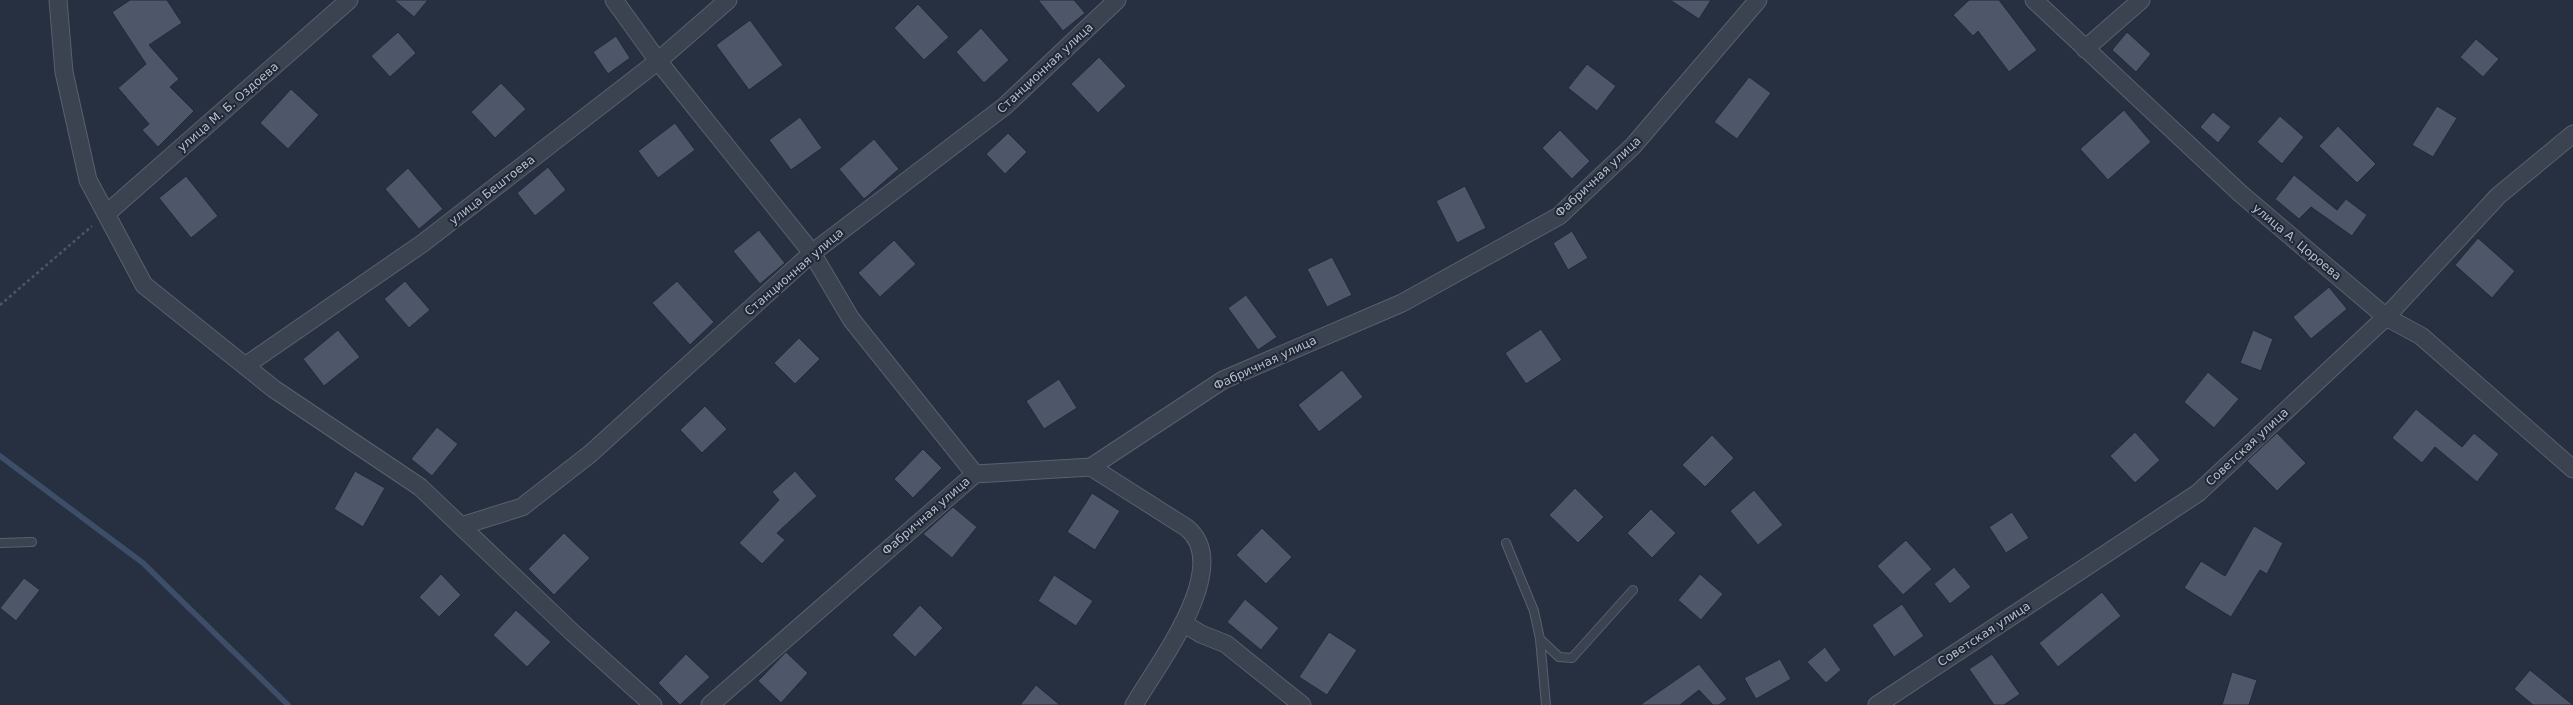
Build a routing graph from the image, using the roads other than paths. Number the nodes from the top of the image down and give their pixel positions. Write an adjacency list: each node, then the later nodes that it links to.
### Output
1 (58, 0): 12 (street)
2 (349, 0): 12 (street, улица М. Б. Оздоева)
3 (614, 0): 10 (street)
4 (728, 0): 10 (street, улица Бештоева)
5 (1118, 0): 13 (street, Станционная улица)
6 (1758, 0): 16 (street, Фабричная улица)
7 (2034, 0): 9 (street, улица А. Цороева)
8 (2141, 0): 9 (street)
9 (2084, 49): 14 (street, улица А. Цороева)
10 (658, 61): 13 (street); 15 (street, улица Бештоева)
11 (2573, 134): 14 (street, Советская улица)
12 (106, 214): 15 (street)
13 (812, 253): 18 (street); 19 (street, Станционная улица)
14 (2386, 317): 17 (street, улица А. Цороева); 31 (street, Советская улица)
15 (245, 366): 19 (street)
16 (1091, 467): 18 (street, Фабричная улица); 24 (street)
17 (2573, 469)
18 (974, 474): 27 (street, Фабричная улица)
19 (460, 526): 26 (street)
20 (32, 542): 21 (lane)
21 (0, 543)
22 (1506, 543): 25 (lane)
23 (1633, 590): 25 (lane)
24 (1183, 623): 28 (street); 29 (street)
25 (1540, 639): 30 (lane)
26 (653, 705)
27 (710, 705)
28 (1134, 705)
29 (1302, 705)
30 (1546, 705)
31 (1877, 705)

